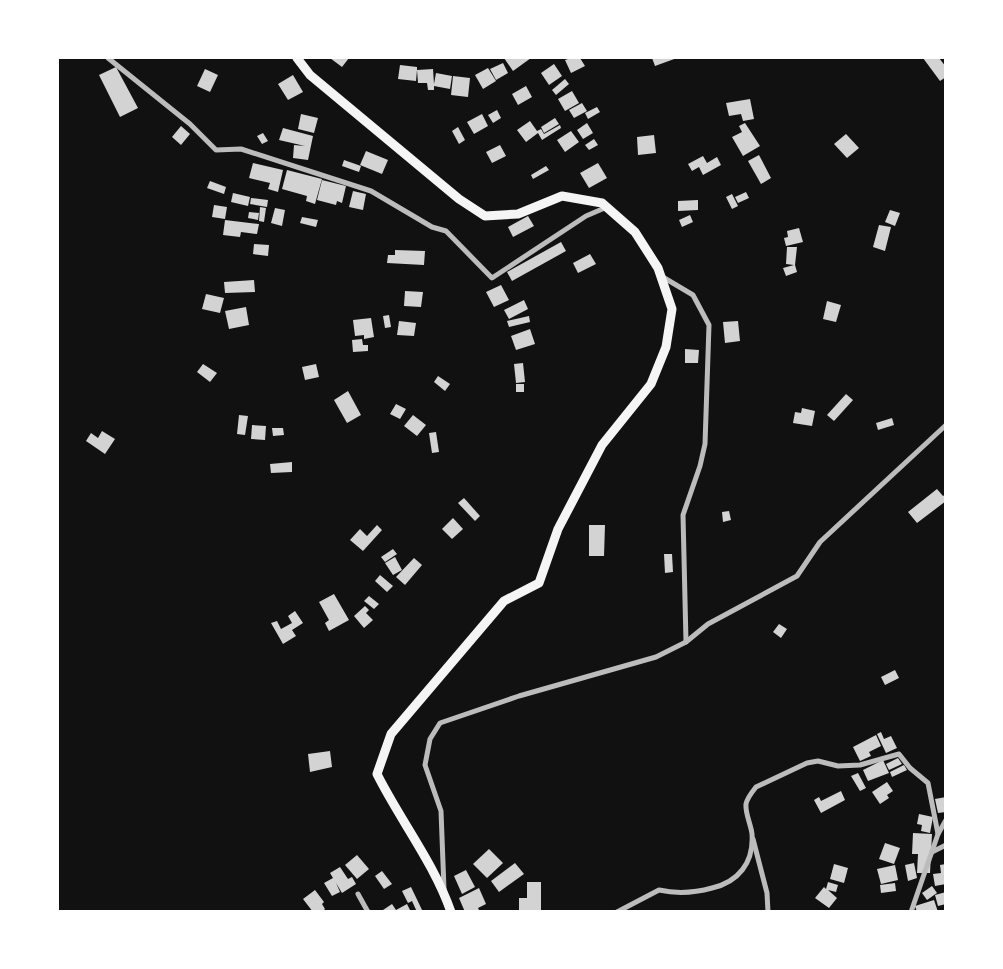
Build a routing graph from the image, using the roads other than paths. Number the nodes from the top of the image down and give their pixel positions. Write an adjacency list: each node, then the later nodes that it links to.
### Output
1 (108, 58): 3 (street)
2 (297, 58): 3 (main road)
3 (606, 207): 4 (main road)
4 (661, 276): 6 (street); 12 (main road)
5 (946, 425): 6 (street)
6 (686, 642): 12 (street)
7 (946, 820): 8 (street)
8 (938, 834): 9 (street); 11 (street)
9 (752, 836): 16 (street); 17 (street)
10 (946, 845): 11 (street)
11 (932, 852): 18 (street)
12 (444, 892): 15 (main road)
13 (358, 894): 14 (street)
14 (368, 912)
15 (451, 912)
16 (617, 912)
17 (768, 912)
18 (911, 912)

